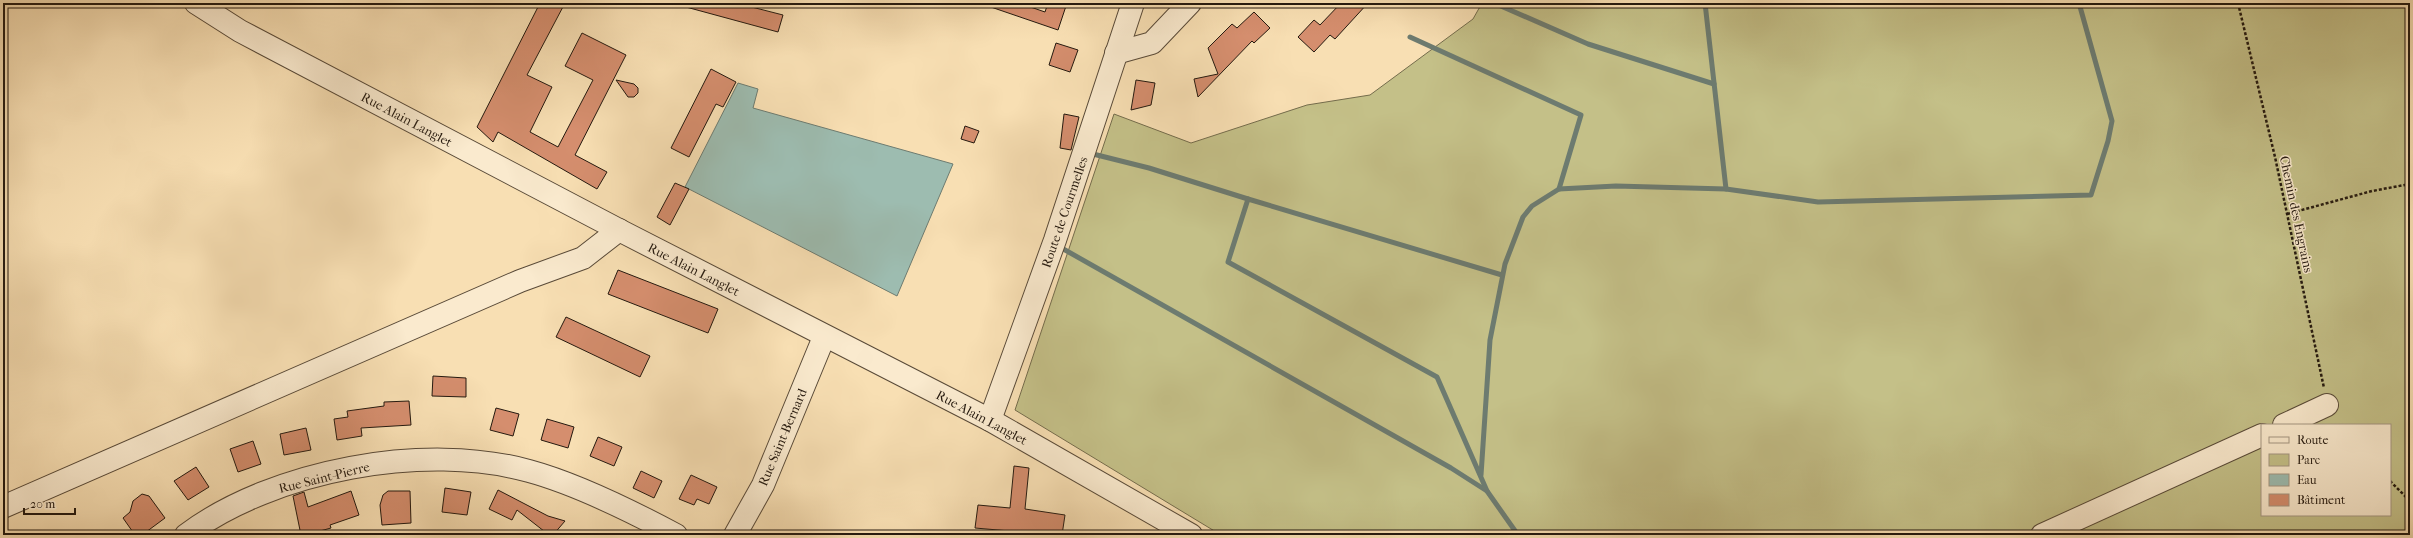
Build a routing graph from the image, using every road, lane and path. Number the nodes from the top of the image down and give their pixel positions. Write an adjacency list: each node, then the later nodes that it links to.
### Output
1 (196, 3): 8 (street, Rue Alain Langlet)
2 (1133, 3): 5 (street, Route de Courmelles)
3 (1190, 3): 5 (street)
4 (2238, 3): 7 (path, Chemin des Engrains)
5 (1116, 53): 11 (street, Route de Courmelles)
6 (2410, 184): 7 (path)
7 (2287, 214): 10 (path, Chemin des Engrains)
8 (619, 230): 9 (street, Rue Alain Langlet); 16 (street)
9 (824, 337): 11 (street, Rue Alain Langlet); 19 (street, Rue Saint-Bernard)
10 (2327, 405): 12 (street)
11 (990, 420): 20 (street, Rue Alain Langlet)
12 (2286, 424)
13 (2261, 435): 21 (street)
14 (2391, 482): 15 (path)
15 (2410, 501)
16 (3, 508)
17 (186, 535): 18 (street, Rue Saint-Pierre)
18 (676, 535)
19 (735, 535)
20 (1191, 535)
21 (2042, 535)

